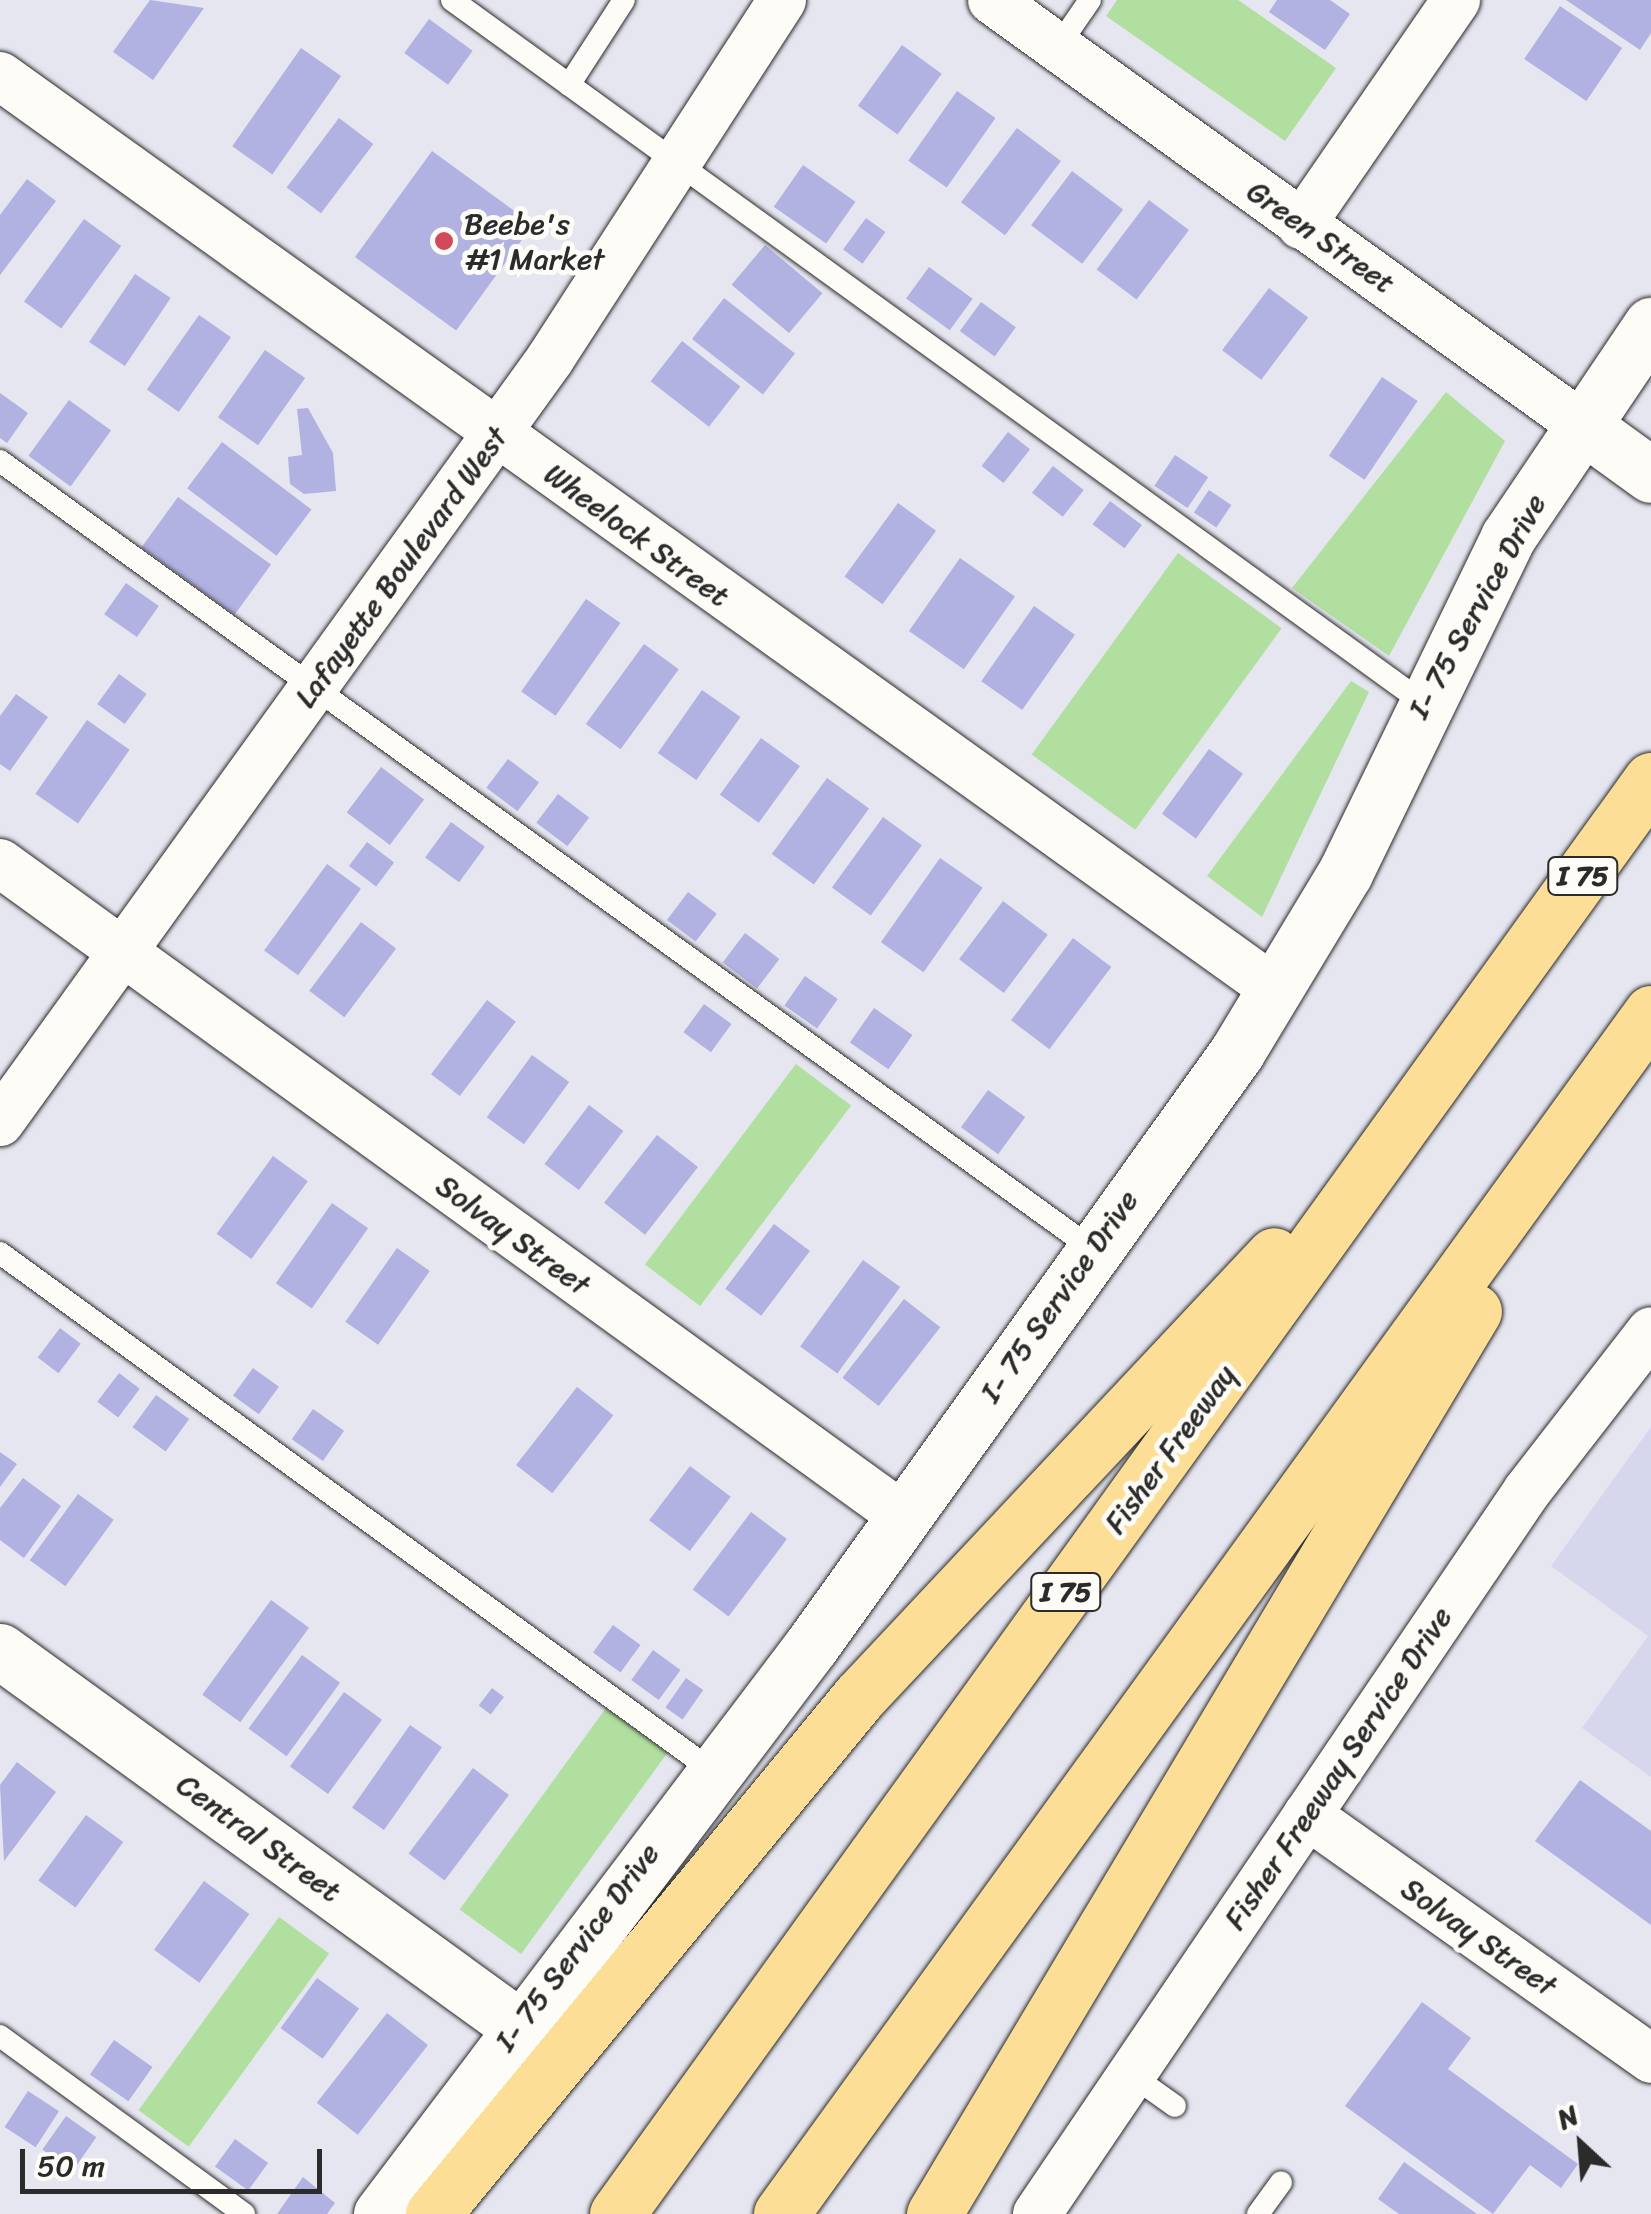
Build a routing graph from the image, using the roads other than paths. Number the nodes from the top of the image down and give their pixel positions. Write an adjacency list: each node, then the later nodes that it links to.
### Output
1 (452, 0): 9 (lane)
2 (624, 0): 9 (lane)
3 (782, 0): 10 (street, Lafayette Boulevard West)
4 (992, 0): 7 (street, Green Street)
5 (1090, 0): 7 (lane)
6 (1456, 0): 11 (street)
7 (1056, 48): 11 (street, Green Street)
8 (0, 76): 14 (street, Wheelock Street)
9 (569, 85): 10 (lane)
10 (681, 166): 14 (street, Lafayette Boulevard West); 18 (lane)
11 (1302, 225): 13 (street, Green Street)
12 (1651, 324): 13 (main road, I- 75 Service Drive)
13 (1586, 428): 16 (main road, Green Street); 18 (main road, I- 75 Service Drive)
14 (496, 434): 17 (street, Lafayette Boulevard West); 23 (street, Wheelock Street)
15 (0, 462): 17 (lane)
16 (1649, 473)
17 (314, 688): 21 (street, Lafayette Boulevard West); 26 (lane)
18 (1422, 702): 23 (main road, I- 75 Service Drive)
19 (1651, 780): 22 (highway, Fisher Freeway / I 75)
20 (0, 864): 21 (street, Solvay Street)
21 (123, 952): 25 (street, Lafayette Boulevard West); 29 (street, Solvay Street)
22 (1516, 971): 41 (highway); 42 (highway, Fisher Freeway / I 75)
23 (1277, 990): 26 (main road, I- 75 Service Drive)
24 (1651, 1013): 43 (highway); 44 (highway)
25 (0, 1122)
26 (1090, 1248): 29 (main road, I- 75 Service Drive)
27 (0, 1253): 31 (lane)
28 (1651, 1331): 32 (street, Fisher Freeway Service Drive)
29 (904, 1517): 31 (main road, I- 75 Service Drive)
30 (0, 1651): 33 (main road, Central Street)
31 (710, 1769): 33 (main road, I- 75 Service Drive)
32 (1307, 1815): 35 (street, Solvay Street); 36 (street, Fisher Freeway Service Drive)
33 (518, 2026): 40 (main road, I- 75 Service Drive)
34 (0, 2036): 39 (lane)
35 (1651, 2059)
36 (1130, 2074): 37 (lane); 45 (street, Fisher Freeway Service Drive)
37 (1175, 2106)
38 (1281, 2182): 46 (lane)
39 (244, 2214)
40 (381, 2214)
41 (432, 2214)
42 (616, 2214)
43 (781, 2214)
44 (934, 2214)
45 (1037, 2214)
46 (1258, 2214)

